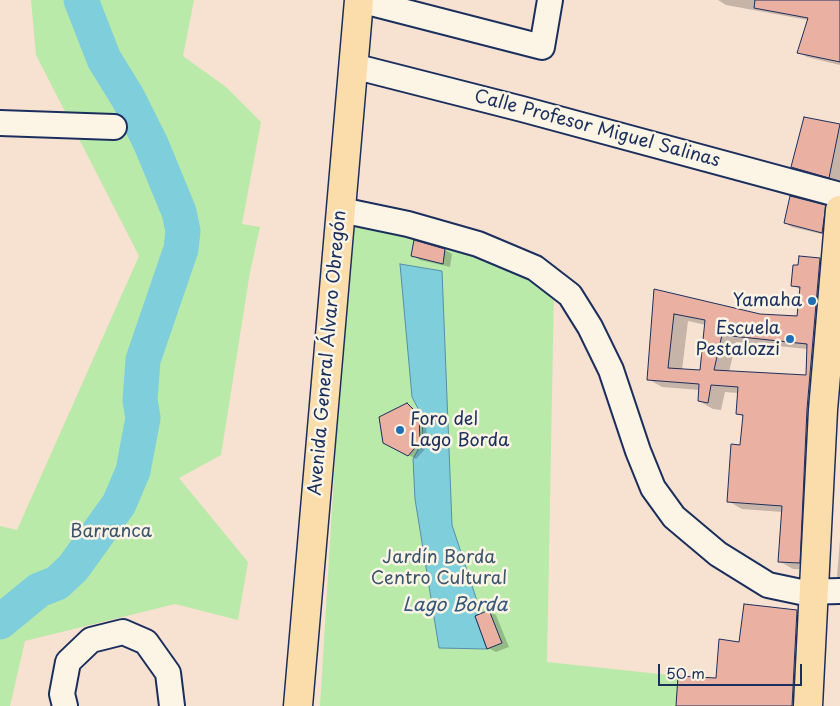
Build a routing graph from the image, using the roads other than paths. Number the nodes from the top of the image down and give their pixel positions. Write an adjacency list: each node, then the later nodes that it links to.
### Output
1 (359, 0): 2 (street); 3 (main road, Avenida General Álvaro Obregón)
2 (550, 0)
3 (353, 66): 6 (street, Calle Profesor Miguel Salinas); 7 (main road, Avenida General Álvaro Obregón)
4 (0, 123): 5 (street)
5 (114, 127)
6 (840, 195)
7 (340, 210): 10 (street); 13 (main road, Avenida General Álvaro Obregón)
8 (840, 210): 9 (main road)
9 (832, 413): 10 (main road)
10 (827, 591): 14 (main road)
11 (65, 706): 12 (street)
12 (172, 706)
13 (298, 706)
14 (808, 706)

